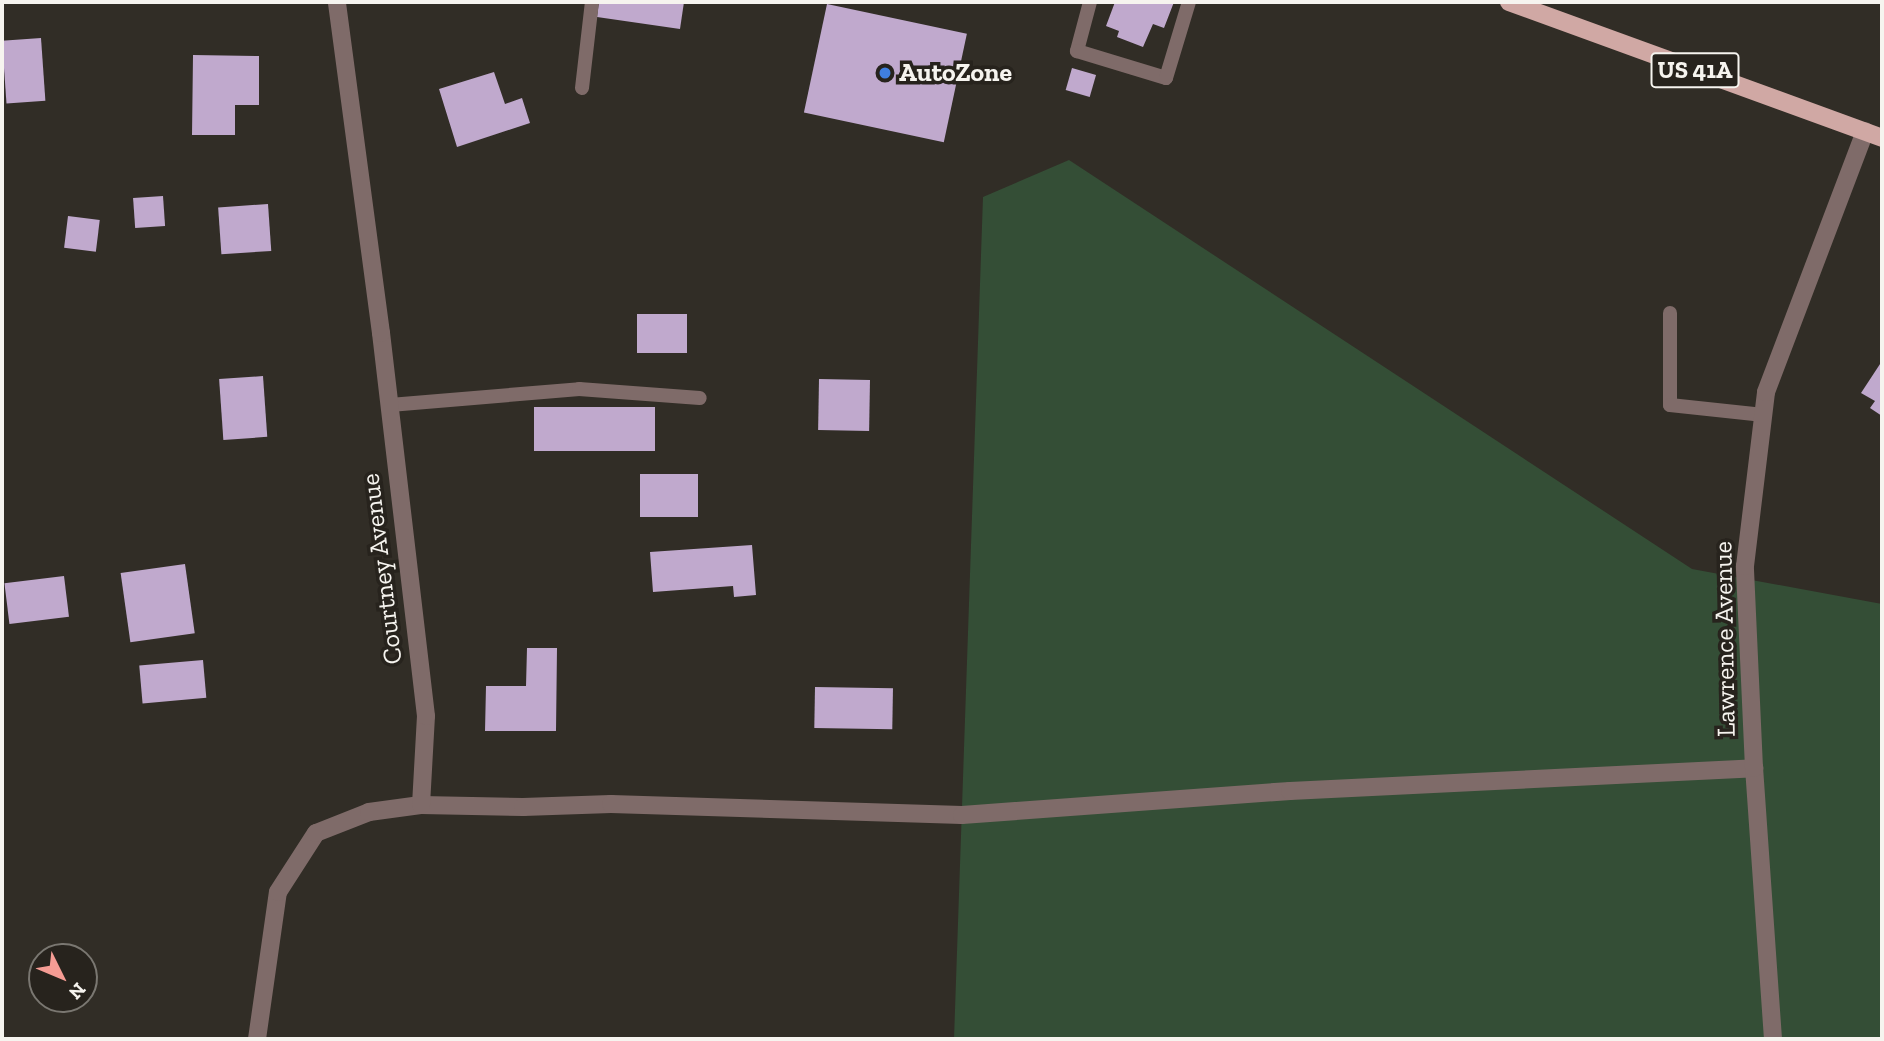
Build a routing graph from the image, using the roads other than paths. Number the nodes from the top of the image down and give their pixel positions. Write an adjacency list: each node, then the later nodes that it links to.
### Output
1 (337, 2): 11 (street, Courtney Avenue)
2 (592, 2): 6 (lane)
3 (1090, 2): 4 (lane)
4 (1189, 2)
5 (1508, 2): 7 (main road, US 41A)
6 (582, 88)
7 (1865, 131): 8 (main road, US 41A); 12 (street, Lawrence Avenue)
8 (1882, 138)
9 (1670, 313): 12 (lane)
10 (700, 398): 11 (lane)
11 (390, 405): 14 (street, Courtney Avenue)
12 (1763, 415): 13 (street, Lawrence Avenue)
13 (1754, 768): 14 (street); 16 (street, Lawrence Avenue)
14 (421, 806): 15 (street)
15 (257, 1039)
16 (1773, 1039)

